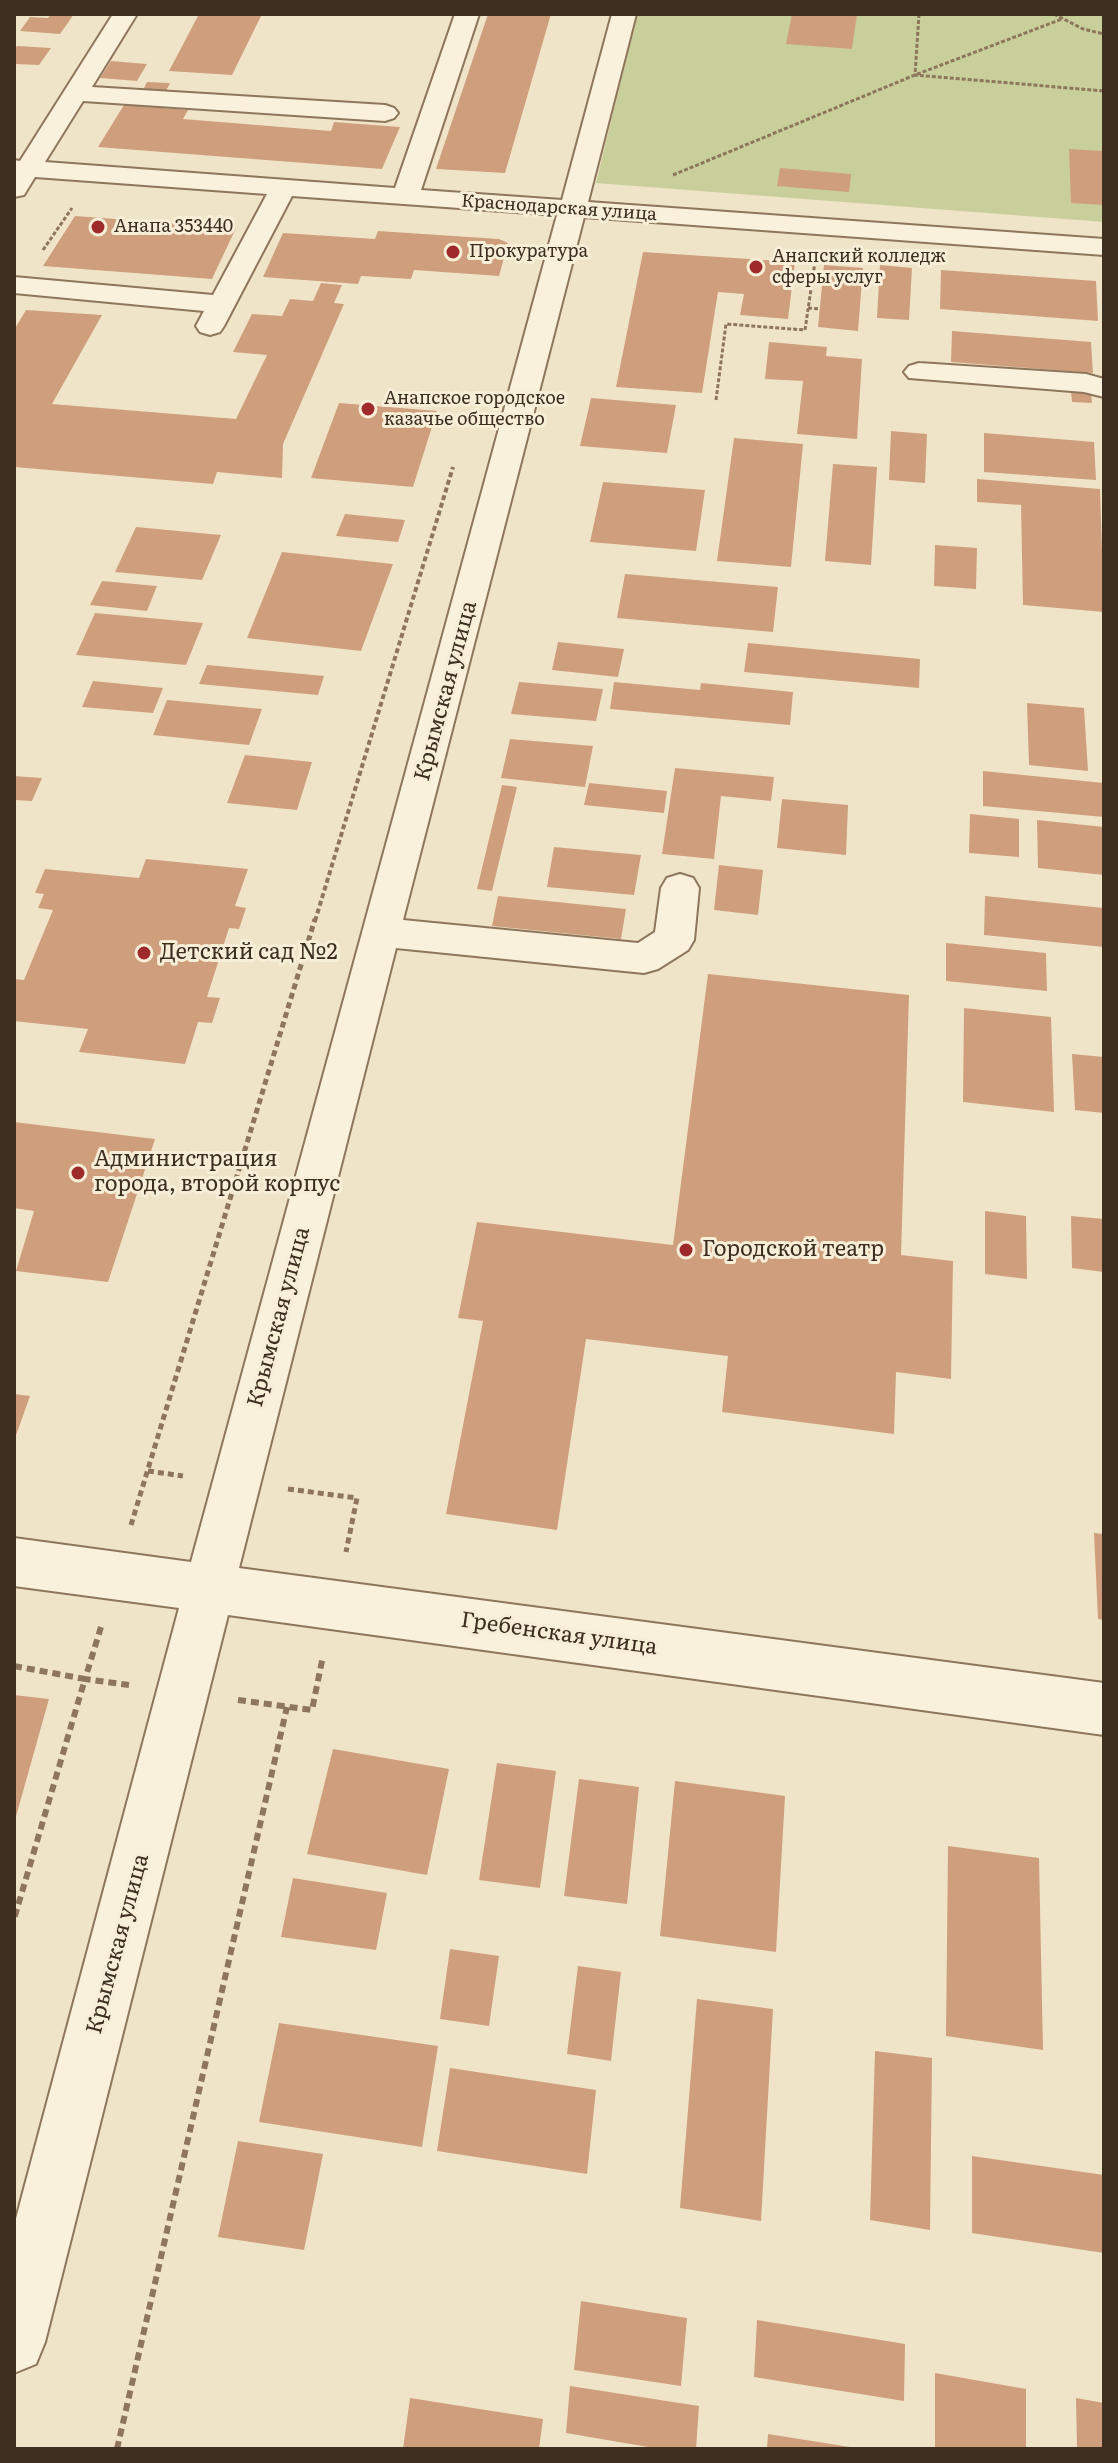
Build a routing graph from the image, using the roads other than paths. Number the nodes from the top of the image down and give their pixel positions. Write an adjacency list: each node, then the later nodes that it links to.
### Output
1 (125, 14): 4 (street)
2 (467, 14): 8 (street)
3 (624, 14): 9 (street, Крымская улица)
4 (76, 93): 5 (street); 6 (street)
5 (385, 113)
6 (19, 176): 7 (street, Краснодарская улица)
7 (284, 187): 8 (street, Краснодарская улица); 11 (street)
8 (405, 197): 9 (street, Краснодарская улица)
9 (574, 209): 10 (street, Краснодарская улица); 15 (street, Крымская улица)
10 (1104, 247)
11 (14, 285)
12 (919, 372): 13 (street)
13 (1104, 388)
14 (680, 888): 15 (street)
15 (382, 932): 17 (street, Крымская улица)
16 (14, 1562): 17 (street, Гребенская улица)
17 (209, 1587): 18 (street, Гребенская улица); 19 (street, Крымская улица)
18 (1104, 1709)
19 (14, 2342)

